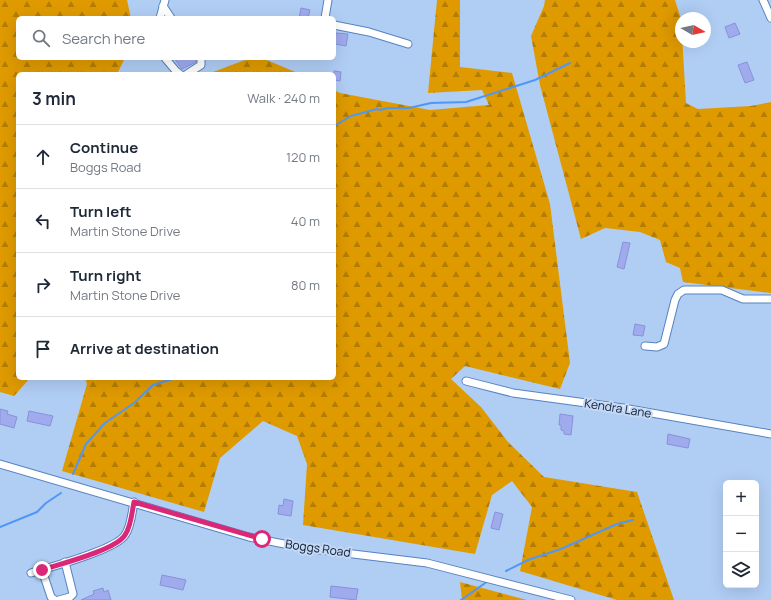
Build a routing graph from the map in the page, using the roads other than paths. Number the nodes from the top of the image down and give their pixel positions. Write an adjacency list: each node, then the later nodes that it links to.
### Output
1 (328, 0): 6 (street)
2 (764, 0): 7 (street)
3 (164, 3): 4 (street); 5 (street)
4 (161, 16)
5 (170, 16)
6 (325, 16)
7 (771, 18)
8 (336, 25): 9 (street)
9 (408, 44)
10 (166, 60): 12 (street)
11 (201, 60): 13 (street)
12 (177, 72)
13 (190, 72)
14 (771, 299): 15 (street)
15 (645, 346)
16 (466, 381): 17 (street, Kendra Lane)
17 (771, 434)
18 (0, 464): 19 (street, Boggs Road)
19 (134, 502): 20 (street); 25 (street, Boggs Road)
20 (65, 562): 21 (street); 24 (street)
21 (42, 570): 22 (street); 23 (street)
22 (31, 574)
23 (56, 600)
24 (59, 600)
25 (570, 600)

